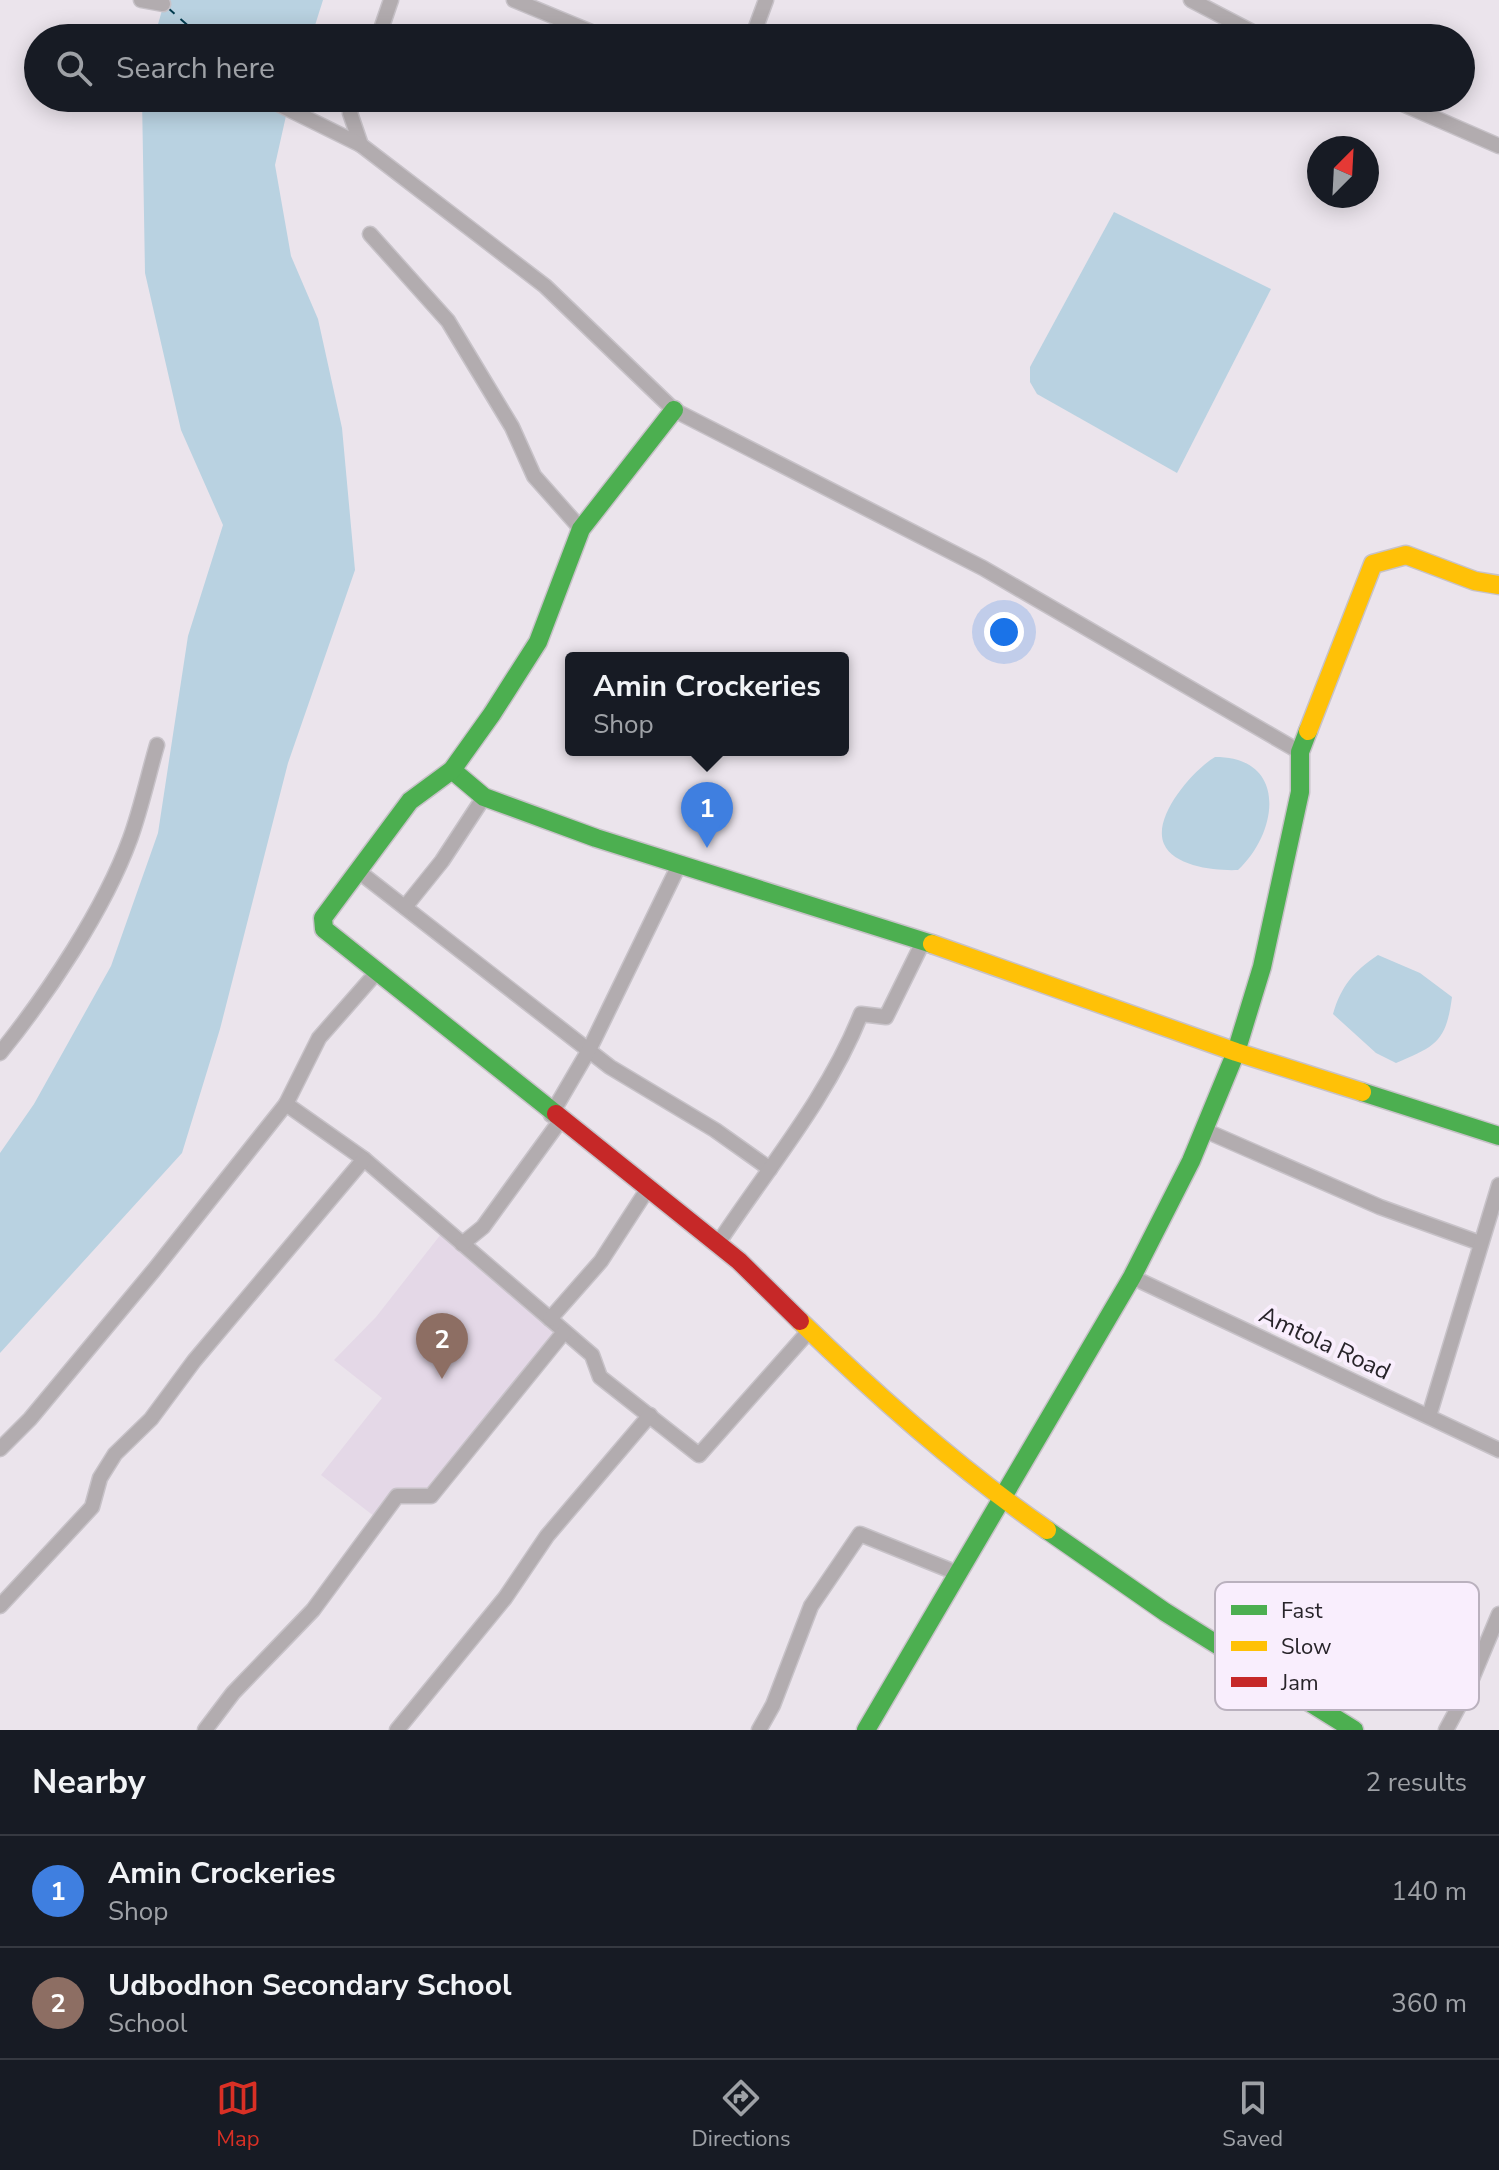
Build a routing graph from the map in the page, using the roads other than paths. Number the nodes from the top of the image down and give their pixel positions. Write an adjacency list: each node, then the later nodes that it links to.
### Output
1 (141, 0): 6 (street)
2 (391, 0): 7 (street)
3 (514, 0): 8 (street)
4 (766, 0): 9 (street)
5 (1191, 0): 10 (street)
6 (163, 4)
7 (383, 24)
8 (572, 24)
9 (757, 24)
10 (1237, 24)
11 (294, 112): 14 (street)
12 (350, 112): 14 (street)
13 (1421, 112): 15 (street)
14 (361, 145): 17 (street)
15 (1499, 146)
16 (370, 234): 18 (street)
17 (674, 410): 18 (street); 21 (street)
18 (581, 529): 22 (street)
19 (1499, 585): 21 (street)
20 (157, 745): 31 (street)
21 (1300, 752): 30 (street)
22 (452, 770): 23 (street); 25 (street)
23 (484, 797): 24 (street); 26 (street)
24 (679, 865): 27 (street); 29 (street)
25 (358, 871): 26 (street); 28 (street)
26 (405, 907): 29 (street)
27 (923, 942): 30 (street); 37 (street)
28 (377, 972): 32 (street); 33 (street)
29 (589, 1050): 33 (street); 37 (street)
30 (1236, 1052): 34 (street); 35 (street)
31 (0, 1053)
32 (286, 1104): 36 (street); 49 (street)
33 (556, 1118): 39 (street); 41 (street)
34 (1204, 1130): 40 (street); 43 (street)
35 (1499, 1136)
36 (364, 1159): 41 (street); 53 (street)
37 (770, 1169): 42 (street)
38 (1499, 1185): 40 (street)
39 (647, 1190): 42 (street); 44 (street)
40 (1480, 1243): 48 (street)
41 (462, 1244): 44 (street)
42 (717, 1245): 45 (street)
43 (1132, 1277): 48 (street, Amtola Road); 51 (street)
44 (550, 1319): 46 (street)
45 (810, 1330): 47 (street); 51 (street)
46 (564, 1332): 47 (street); 59 (street)
47 (650, 1415): 60 (street)
48 (1429, 1416): 50 (street, Amtola Road)
49 (0, 1449)
50 (1499, 1450)
51 (1001, 1498): 52 (street); 55 (street)
52 (957, 1573): 61 (street); 62 (street)
53 (0, 1606)
54 (1499, 1614): 56 (street)
55 (1215, 1643)
56 (1479, 1662)
57 (1322, 1710): 63 (street)
58 (1457, 1710): 64 (street)
59 (205, 1730)
60 (397, 1730)
61 (759, 1730)
62 (866, 1730)
63 (1354, 1730)
64 (1446, 1730)

